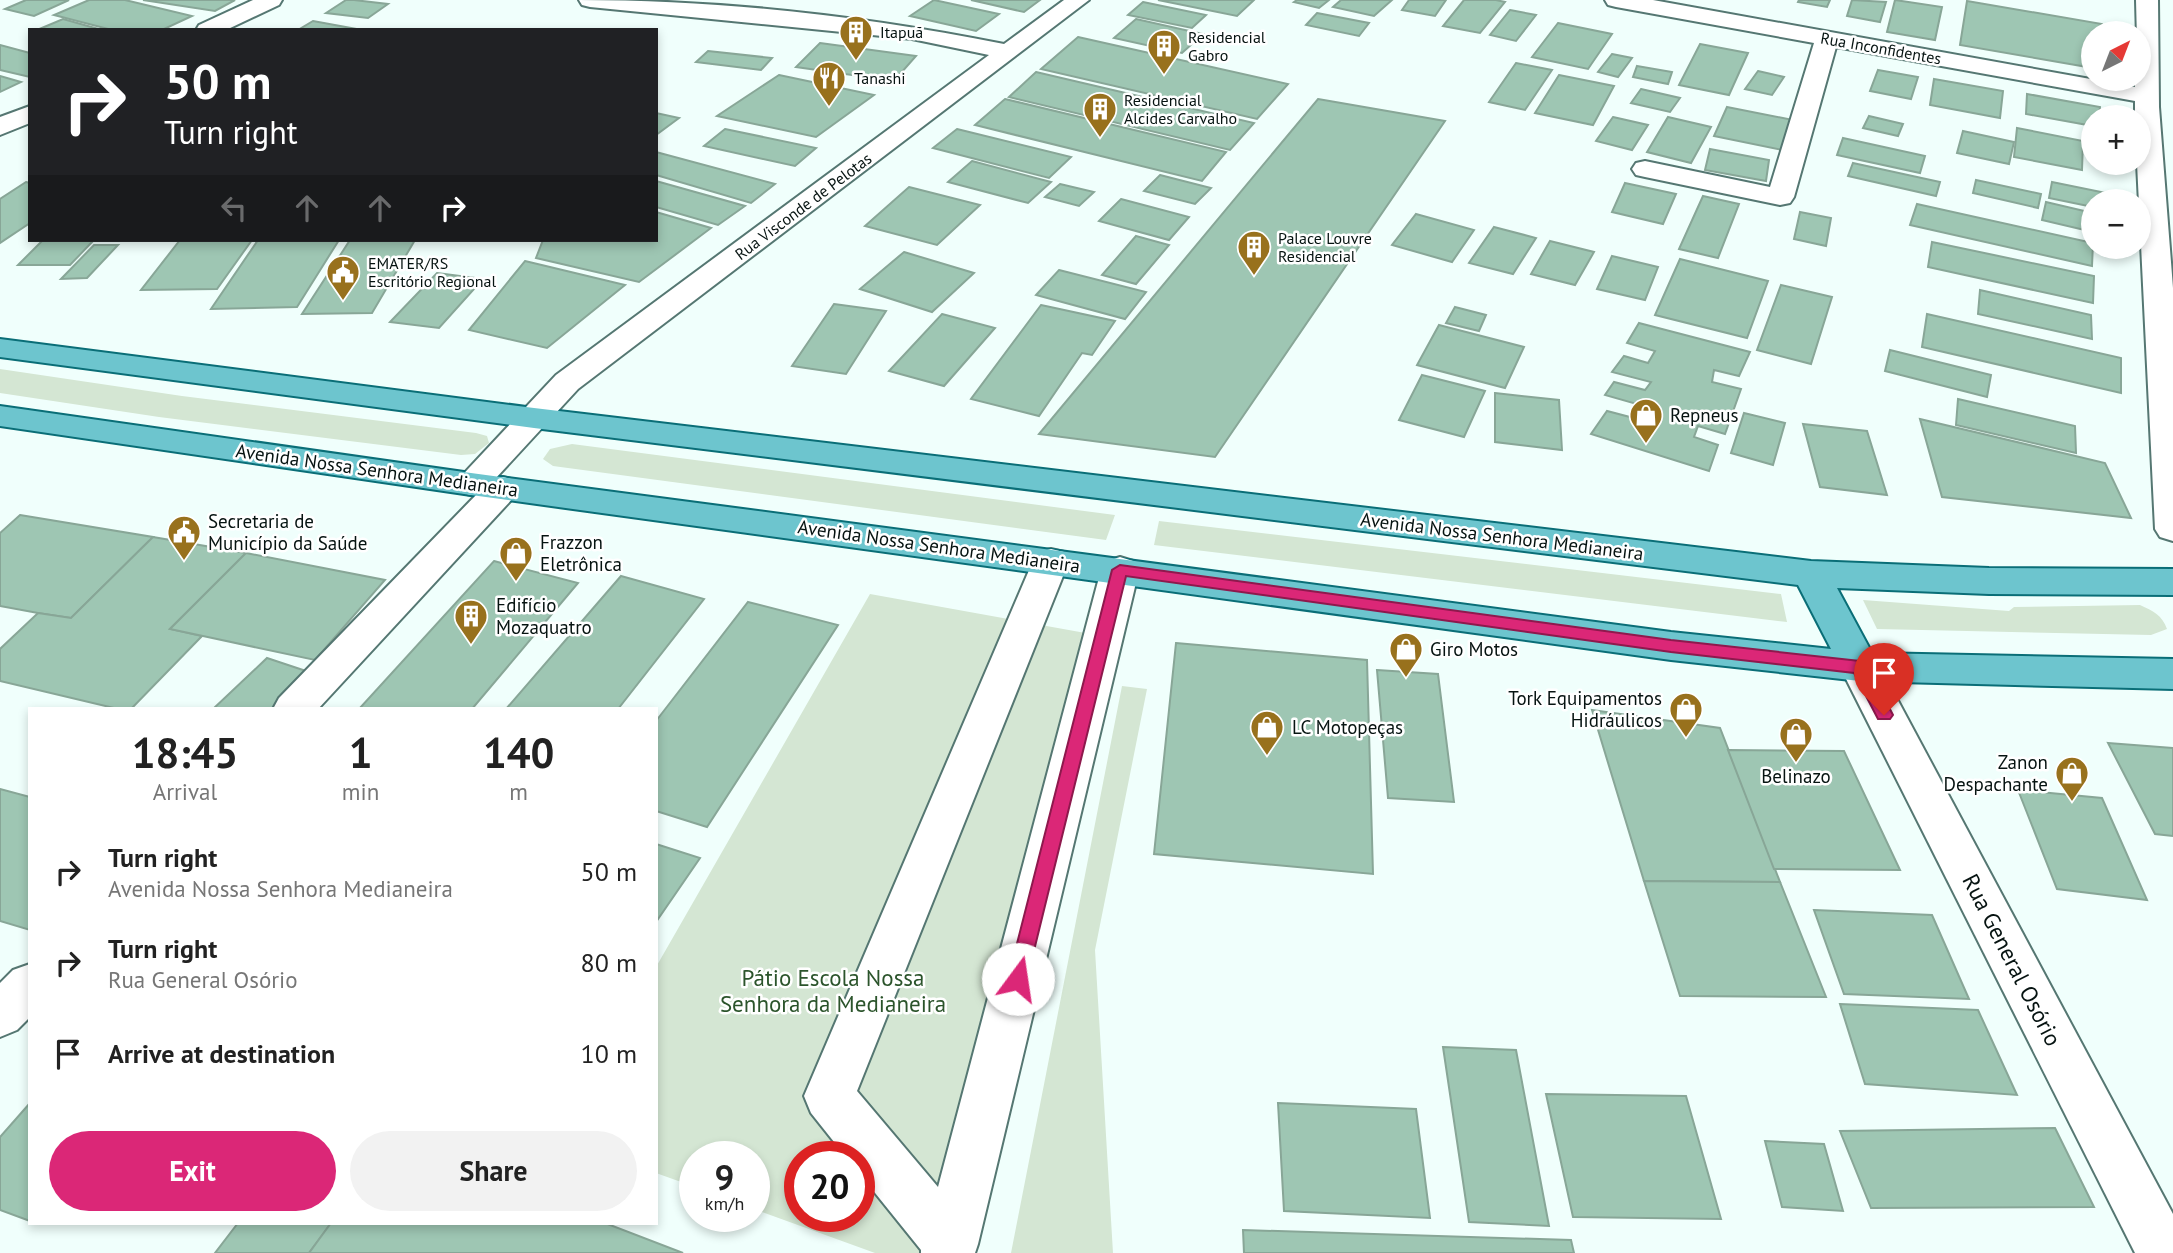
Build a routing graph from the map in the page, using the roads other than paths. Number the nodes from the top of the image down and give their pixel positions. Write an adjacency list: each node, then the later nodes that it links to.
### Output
1 (271, 0): 6 (street)
2 (590, 0): 8 (street)
3 (1078, 0): 8 (street, Rua Visconde de Pelotas)
4 (1616, 0): 7 (street, Rua Inconfidentes)
5 (2147, 0): 9 (street)
6 (211, 28)
7 (1827, 38): 9 (street, Rua Inconfidentes); 12 (street)
8 (1009, 52): 15 (street, Rua Visconde de Pelotas)
9 (2146, 96): 17 (street)
10 (28, 114): 11 (street)
11 (0, 127)
12 (1645, 169)
13 (0, 348): 15 (main road, Avenida Nossa Senhora Medianeira)
14 (0, 416): 16 (main road, Avenida Nossa Senhora Medianeira)
15 (534, 418): 16 (street, Rua Visconde de Pelotas); 20 (main road, Avenida Nossa Senhora Medianeira)
16 (487, 486): 18 (main road, Avenida Nossa Senhora Medianeira); 24 (street, Rua Visconde de Pelotas)
17 (2173, 529)
18 (1051, 561): 19 (main road, Avenida Nossa Senhora Medianeira); 25 (street)
19 (1120, 570): 22 (main road, Avenida Nossa Senhora Medianeira); 25 (street)
20 (1811, 574): 21 (main road, Avenida Nossa Senhora Medianeira); 22 (main road)
21 (2173, 582)
22 (1860, 667): 23 (main road, Avenida Nossa Senhora Medianeira); 26 (street, Rua General Osório)
23 (2173, 674)
24 (295, 707)
25 (949, 1248)
26 (2164, 1253)

